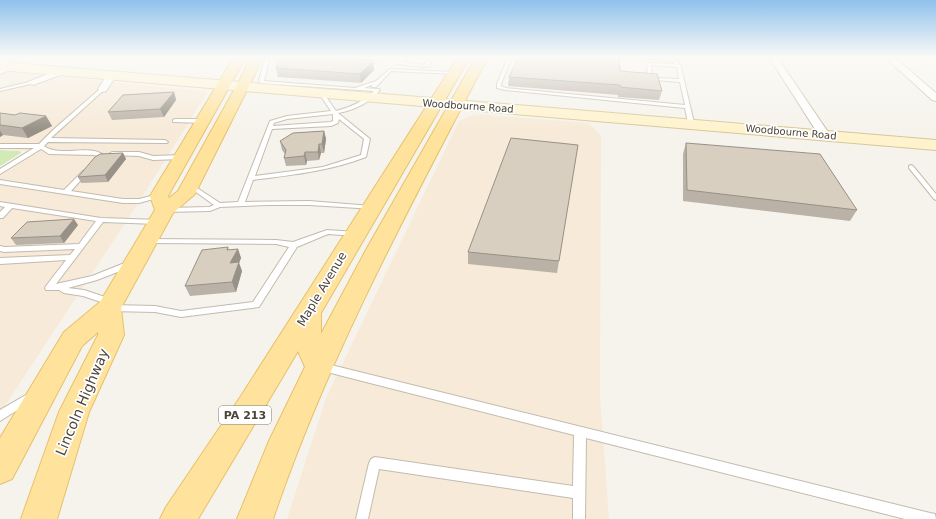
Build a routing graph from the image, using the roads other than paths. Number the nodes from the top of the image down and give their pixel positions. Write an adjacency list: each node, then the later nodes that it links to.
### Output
1 (108, 81): 15 (street)
2 (165, 81): 14 (main road, Woodbourne Road)
3 (227, 81): 14 (main road)
4 (246, 81): 16 (main road)
5 (262, 81): 19 (lane)
6 (449, 81): 22 (main road, Maple Avenue / PA 213)
7 (469, 81): 23 (main road)
8 (500, 81): 24 (lane)
9 (682, 81): 24 (lane)
10 (789, 81): 30 (street)
11 (917, 81): 21 (street)
12 (33, 82): 18 (lane)
13 (378, 82): 17 (lane); 20 (lane)
14 (224, 87): 16 (main road, Woodbourne Road); 27 (main road)
15 (103, 89): 31 (lane)
16 (242, 89): 19 (main road, Woodbourne Road); 46 (main road)
17 (355, 89): 19 (lane); 20 (lane)
18 (0, 90)
19 (318, 92): 20 (main road, Woodbourne Road); 25 (lane)
20 (371, 94): 22 (main road, Woodbourne Road); 25 (lane)
21 (936, 98)
22 (436, 104): 23 (main road, Woodbourne Road); 53 (main road, Maple Avenue / PA 213)
23 (456, 105): 28 (main road, Woodbourne Road); 68 (main road)
24 (688, 107): 28 (lane)
25 (336, 114): 29 (lane); 29 (lane); 44 (lane)
26 (175, 121): 27 (lane)
27 (204, 121): 39 (main road)
28 (691, 123): 30 (main road, Woodbourne Road)
29 (270, 128): 44 (lane)
30 (824, 135): 33 (main road, Woodbourne Road)
31 (48, 140): 32 (lane); 36 (lane)
32 (165, 142)
33 (936, 145)
34 (0, 146): 35 (lane)
35 (10, 146): 36 (lane); 37 (lane)
36 (41, 146): 38 (lane); 43 (lane)
37 (0, 151)
38 (102, 156): 39 (lane); 40 (lane)
39 (182, 157): 54 (main road)
40 (95, 160)
41 (90, 166): 47 (lane)
42 (911, 167): 48 (lane)
43 (0, 172)
44 (251, 178): 50 (lane)
45 (0, 182): 47 (lane)
46 (191, 186): 51 (lane); 54 (main road)
47 (65, 193): 54 (lane)
48 (936, 198)
49 (0, 204): 52 (lane)
50 (241, 204): 51 (lane); 53 (lane)
51 (219, 205): 54 (lane)
52 (10, 206): 55 (lane); 56 (lane)
53 (372, 208): 57 (main road, Maple Avenue / PA 213)
54 (160, 209): 56 (lane); 58 (main road)
55 (0, 216)
56 (101, 220): 60 (lane)
57 (356, 234): 59 (lane); 67 (main road, Maple Avenue / PA 213)
58 (147, 241): 59 (lane); 64 (main road)
59 (294, 245): 66 (lane)
60 (81, 246): 61 (lane); 62 (lane)
61 (1, 250)
62 (72, 257): 63 (lane); 65 (lane)
63 (0, 261)
64 (136, 261): 65 (lane); 66 (main road)
65 (61, 287): 66 (lane)
66 (111, 305): 69 (main road); 74 (main road, Lincoln Highway)
67 (309, 310): 68 (main road); 75 (main road, Maple Avenue / PA 213)
68 (318, 366): 71 (lane); 76 (main road)
69 (48, 384): 70 (lane); 72 (main road)
70 (0, 416)
71 (580, 432): 73 (lane); 79 (lane)
72 (0, 468)
73 (580, 493): 77 (lane); 78 (lane)
74 (39, 519)
75 (178, 519)
76 (255, 519)
77 (362, 519)
78 (579, 519)
79 (930, 519)

